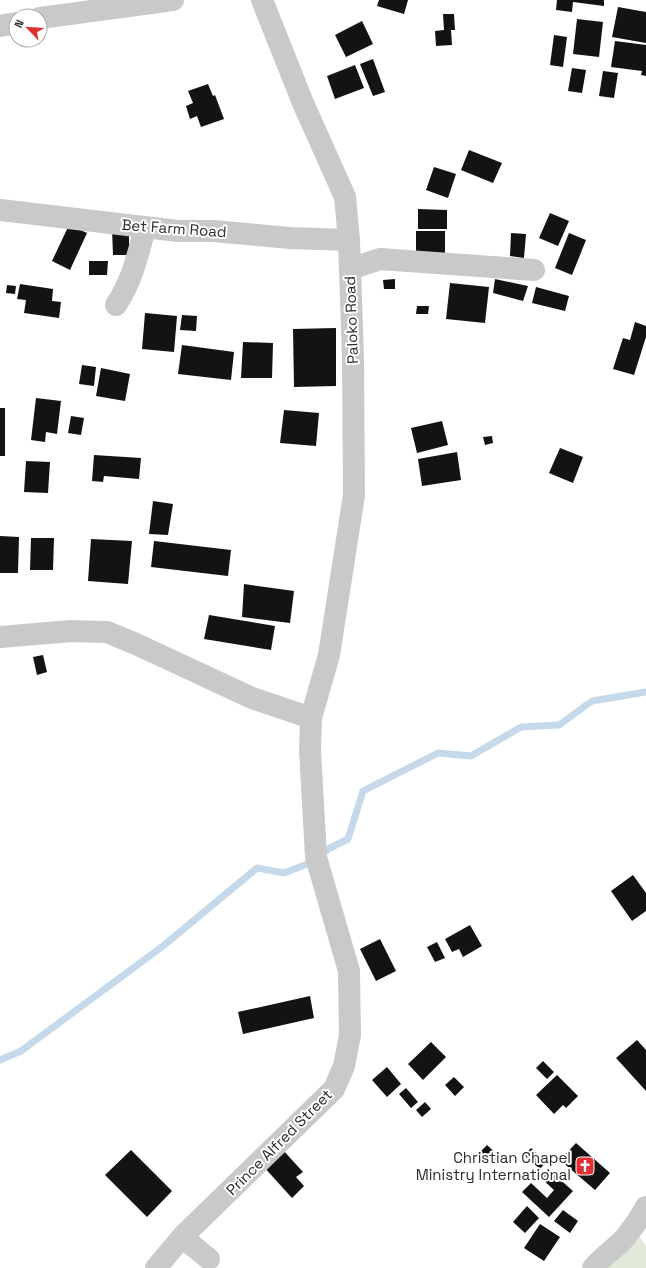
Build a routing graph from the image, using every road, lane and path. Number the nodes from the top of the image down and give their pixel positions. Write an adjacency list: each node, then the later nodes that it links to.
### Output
1 (173, 0): 3 (street)
2 (262, 0): 6 (street, Paloko Road)
3 (48, 17)
4 (0, 210): 5 (street, Bet Farm Road)
5 (145, 228): 6 (street, Bet Farm Road); 9 (street)
6 (348, 240): 7 (street, Paloko Road)
7 (350, 268): 8 (street); 11 (street, Paloko Road)
8 (534, 270)
9 (116, 305)
10 (0, 637): 11 (street)
11 (311, 718): 13 (street, Prince Alfred Street)
12 (643, 1220): 16 (street)
13 (182, 1237): 14 (street); 15 (street, Prince Alfred Street)
14 (209, 1260)
15 (156, 1268)
16 (593, 1268)

